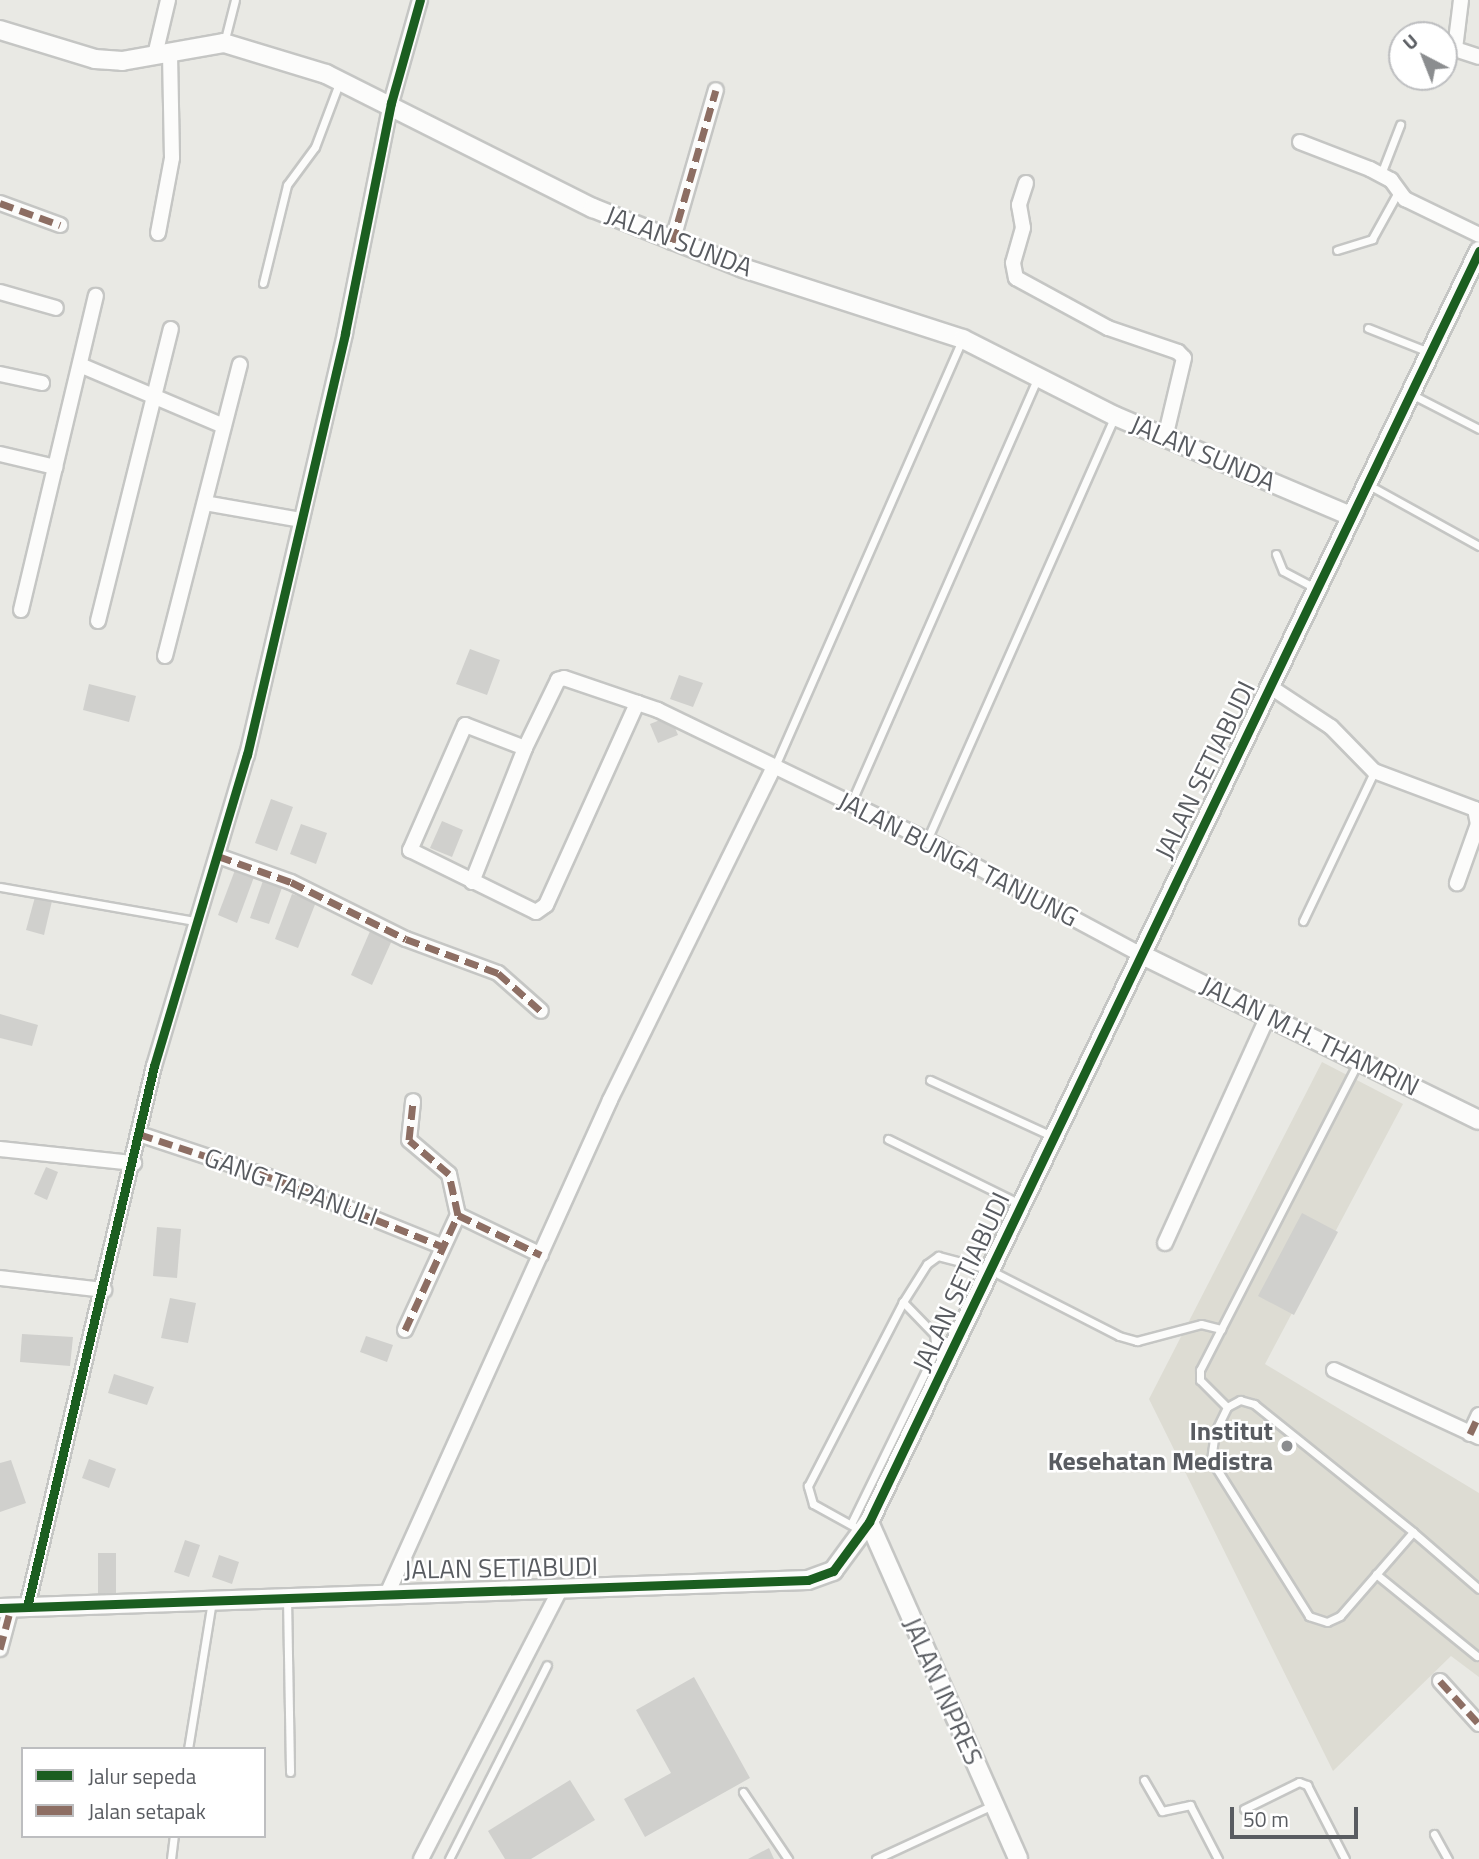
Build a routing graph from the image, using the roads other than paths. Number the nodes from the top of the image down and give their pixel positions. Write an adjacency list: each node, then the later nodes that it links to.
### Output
1 (168, 0): 7 (street)
2 (235, 0): 6 (lane)
3 (420, 0): 11 (street)
4 (1461, 0): 8 (street)
5 (0, 30): 7 (street, JALAN SUNDA)
6 (224, 43): 7 (street, JALAN SUNDA); 9 (street, JALAN SUNDA)
7 (162, 54): 19 (street)
8 (1479, 57)
9 (341, 80): 11 (street, JALAN SUNDA); 24 (lane)
10 (716, 90): 21 (street)
11 (391, 103): 21 (street, JALAN SUNDA); 48 (street)
12 (1400, 125): 14 (lane)
13 (1300, 142): 14 (street)
14 (1381, 175): 16 (street)
15 (1026, 183): 42 (street)
16 (1398, 192): 20 (street); 22 (lane)
17 (0, 203): 18 (street)
18 (60, 225)
19 (158, 233)
20 (1479, 235)
21 (672, 242): 30 (street, JALAN SUNDA)
22 (1337, 250)
23 (1479, 253): 31 (street, JALAN SETIABUDI)
24 (263, 283)
25 (0, 292): 27 (street)
26 (96, 296): 33 (street)
27 (56, 307)
28 (1368, 328): 31 (lane)
29 (171, 329): 38 (street)
30 (962, 339): 35 (street, JALAN SUNDA); 58 (lane)
31 (1430, 352): 37 (street, JALAN SETIABUDI)
32 (240, 364): 40 (street)
33 (80, 365): 38 (street); 44 (street)
34 (0, 374): 36 (street)
35 (1039, 374): 39 (street, JALAN SUNDA); 60 (lane)
36 (42, 383)
37 (1410, 394): 41 (lane); 45 (street, JALAN SETIABUDI)
38 (154, 396): 40 (street); 53 (street)
39 (1115, 415): 42 (street, JALAN SUNDA); 61 (lane)
40 (224, 426): 46 (street)
41 (1479, 429)
42 (1165, 438): 47 (street, JALAN SUNDA)
43 (0, 454): 44 (street)
44 (55, 467): 52 (street)
45 (1367, 484): 47 (street, JALAN SETIABUDI); 49 (lane)
46 (205, 503): 48 (street); 54 (street)
47 (1351, 516): 51 (street, JALAN SETIABUDI)
48 (301, 520): 62 (street)
49 (1479, 545)
50 (1276, 554): 51 (lane)
51 (1316, 589): 55 (street, JALAN SETIABUDI)
52 (21, 610)
53 (99, 621)
54 (165, 656)
55 (1269, 686): 59 (street); 68 (street, JALAN SETIABUDI)
56 (637, 703): 57 (street, JALAN BUNGA TANJUNG); 58 (street, JALAN BUNGA TANJUNG); 63 (street)
57 (525, 748): 63 (street); 63 (street)
58 (774, 766): 60 (street, JALAN BUNGA TANJUNG); 84 (street)
59 (1374, 771): 64 (street); 67 (lane)
60 (850, 803): 61 (street, JALAN BUNGA TANJUNG)
61 (927, 840): 68 (street, JALAN BUNGA TANJUNG)
62 (218, 856): 66 (street); 69 (street)
63 (472, 882)
64 (1457, 883)
65 (0, 887): 66 (lane)
66 (194, 920): 75 (street)
67 (1303, 921)
68 (1140, 954): 70 (street, JALAN M.H. THAMRIN); 76 (street, JALAN SETIABUDI)
69 (541, 1011)
70 (1269, 1014): 71 (street, JALAN M.H. THAMRIN); 82 (street)
71 (1359, 1060): 74 (street, JALAN M.H. THAMRIN); 89 (lane)
72 (930, 1080): 76 (lane)
73 (412, 1101): 81 (street)
74 (1479, 1120)
75 (139, 1134): 79 (street); 83 (street, GANG TAPANULI)
76 (1052, 1136): 80 (street, JALAN SETIABUDI)
77 (888, 1139): 80 (lane)
78 (0, 1149): 79 (street)
79 (134, 1163): 87 (street)
80 (1020, 1204): 85 (street, JALAN SETIABUDI)
81 (458, 1215): 83 (street); 84 (street)
82 (1165, 1243)
83 (441, 1246): 90 (street)
84 (541, 1255): 100 (street)
85 (988, 1269): 88 (lane); 89 (lane); 95 (street, JALAN SETIABUDI)
86 (0, 1278): 87 (street)
87 (104, 1290): 103 (street)
88 (903, 1302): 95 (lane); 95 (lane)
89 (1221, 1329): 92 (lane)
90 (405, 1330)
91 (1334, 1370): 94 (street)
92 (1227, 1407): 96 (lane); 97 (lane)
93 (1479, 1415): 94 (street)
94 (1475, 1436)
95 (861, 1526): 98 (street, JALAN SETIABUDI); 113 (street, JALAN INPRES)
96 (1413, 1532): 97 (lane); 99 (lane)
97 (1376, 1574): 105 (lane)
98 (561, 1588): 100 (street, JALAN SETIABUDI); 118 (street)
99 (1479, 1589)
100 (388, 1592): 101 (street, JALAN SETIABUDI)
101 (287, 1597): 102 (street, JALAN SETIABUDI); 110 (lane)
102 (212, 1600): 103 (street, JALAN SETIABUDI); 109 (lane)
103 (13, 1608): 104 (street)
104 (0, 1648)
105 (1477, 1656)
106 (547, 1665): 119 (lane)
107 (1440, 1681): 108 (street)
108 (1479, 1724)
109 (188, 1747)
110 (290, 1772)
111 (1144, 1780): 123 (lane)
112 (743, 1792): 120 (lane)
113 (993, 1805): 121 (lane); 122 (street, JALAN INPRES)
114 (1244, 1809): 124 (lane)
115 (1434, 1834): 125 (lane)
116 (174, 1838): 117 (lane)
117 (171, 1859)
118 (421, 1859)
119 (449, 1859)
120 (788, 1859)
121 (876, 1859)
122 (1018, 1859)
123 (1218, 1859)
124 (1345, 1859)
125 (1448, 1859)

